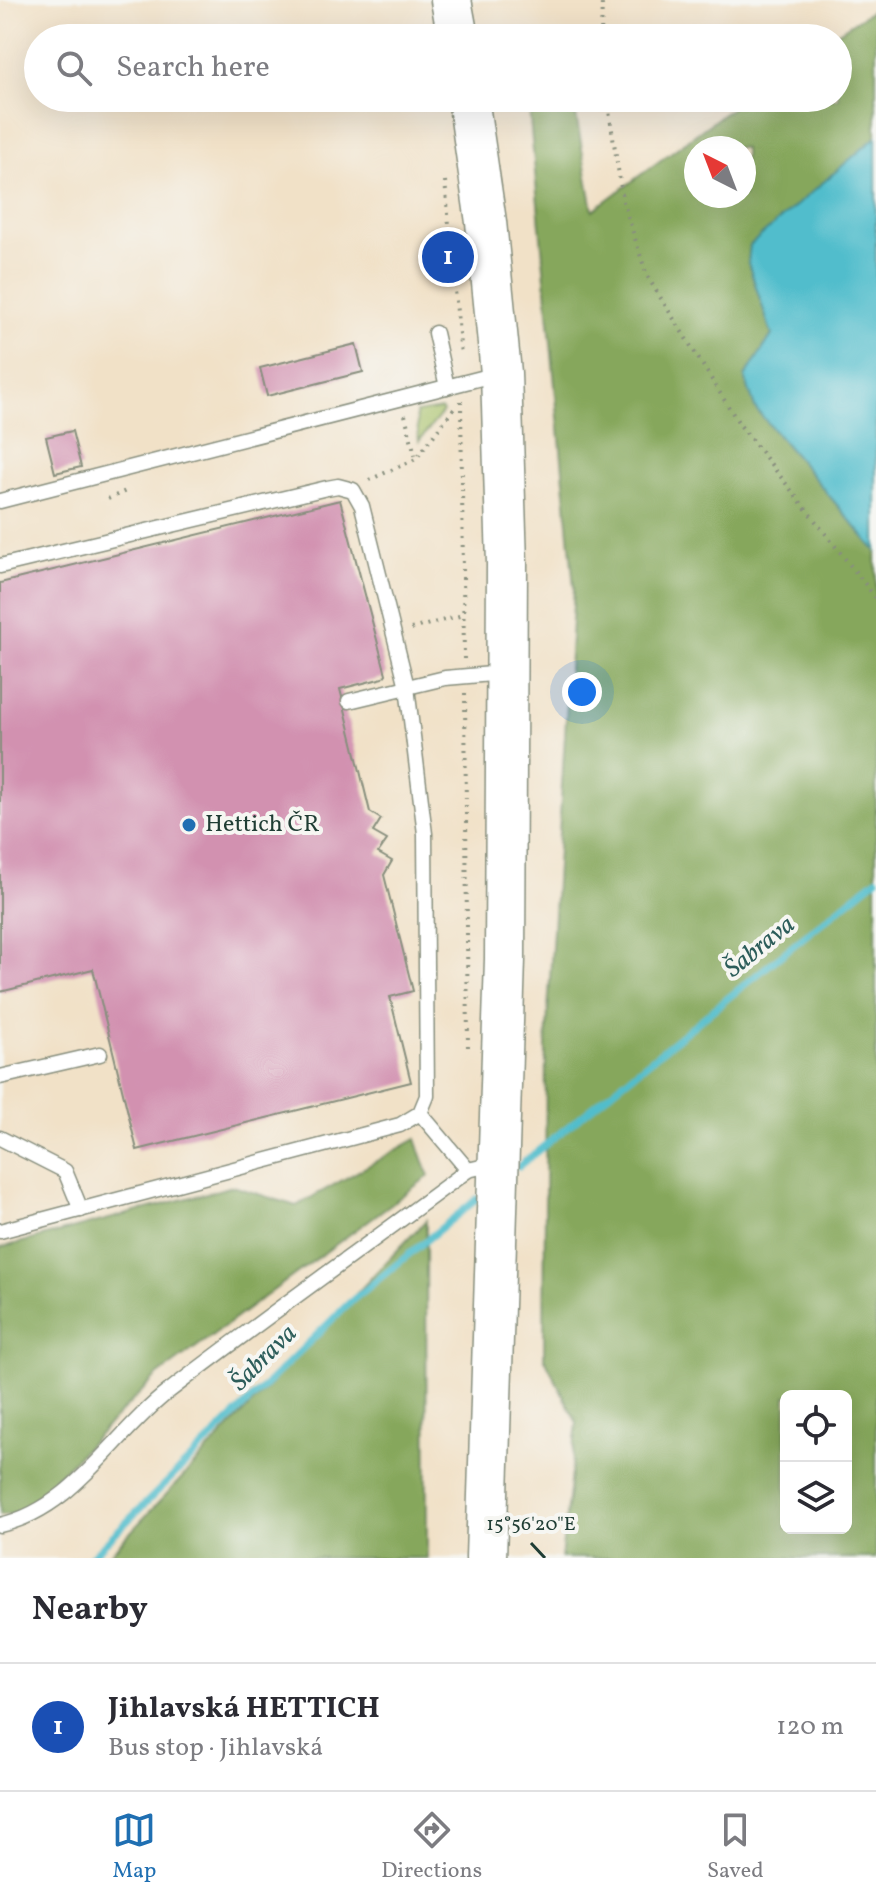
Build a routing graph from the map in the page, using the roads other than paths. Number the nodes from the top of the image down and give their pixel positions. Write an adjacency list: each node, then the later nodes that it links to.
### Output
1 (451, 0): 2 (main road)
2 (455, 24)
3 (470, 112): 5 (main road)
4 (435, 333): 6 (lane)
5 (501, 373): 6 (lane); 9 (main road)
6 (454, 385): 7 (lane)
7 (0, 501)
8 (0, 566): 10 (lane)
9 (508, 673): 10 (lane); 16 (main road)
10 (407, 687): 11 (lane); 14 (lane)
11 (349, 701)
12 (100, 1054): 13 (lane)
13 (0, 1077)
14 (420, 1113): 16 (lane); 17 (lane)
15 (0, 1138): 17 (lane)
16 (484, 1166): 19 (lane); 20 (main road)
17 (81, 1210): 18 (lane)
18 (0, 1231)
19 (0, 1525)
20 (486, 1558)

